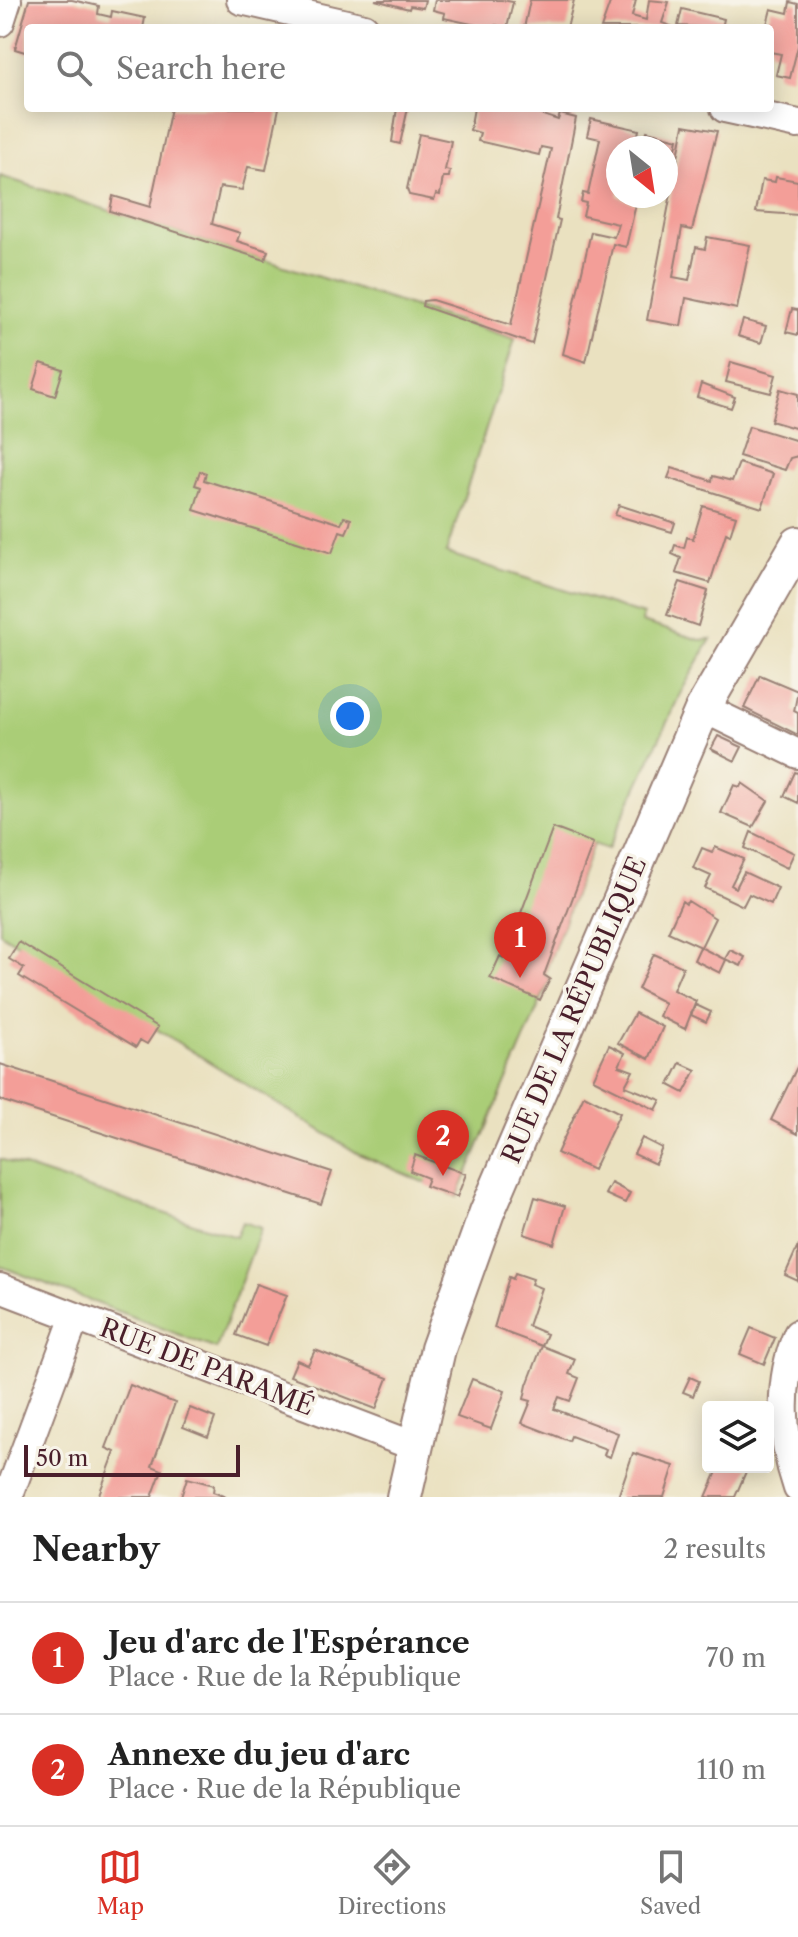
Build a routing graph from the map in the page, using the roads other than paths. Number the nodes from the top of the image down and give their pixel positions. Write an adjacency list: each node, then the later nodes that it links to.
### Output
1 (7, 0): 4 (street)
2 (241, 0): 3 (street)
3 (274, 4): 5 (street)
4 (0, 22)
5 (349, 24)
6 (743, 112): 7 (street)
7 (798, 124)
8 (798, 544): 9 (street, RUE DE LA RÉPUBLIQUE)
9 (703, 708): 10 (street); 14 (street, RUE DE LA RÉPUBLIQUE)
10 (798, 754)
11 (0, 1288): 12 (street, RUE DE PARAMÉ)
12 (75, 1317): 14 (street, RUE DE PARAMÉ); 16 (street)
13 (798, 1334): 15 (street)
14 (414, 1446): 17 (street, RUE DE LA RÉPUBLIQUE)
15 (798, 1488)
16 (8, 1497)
17 (404, 1497)

